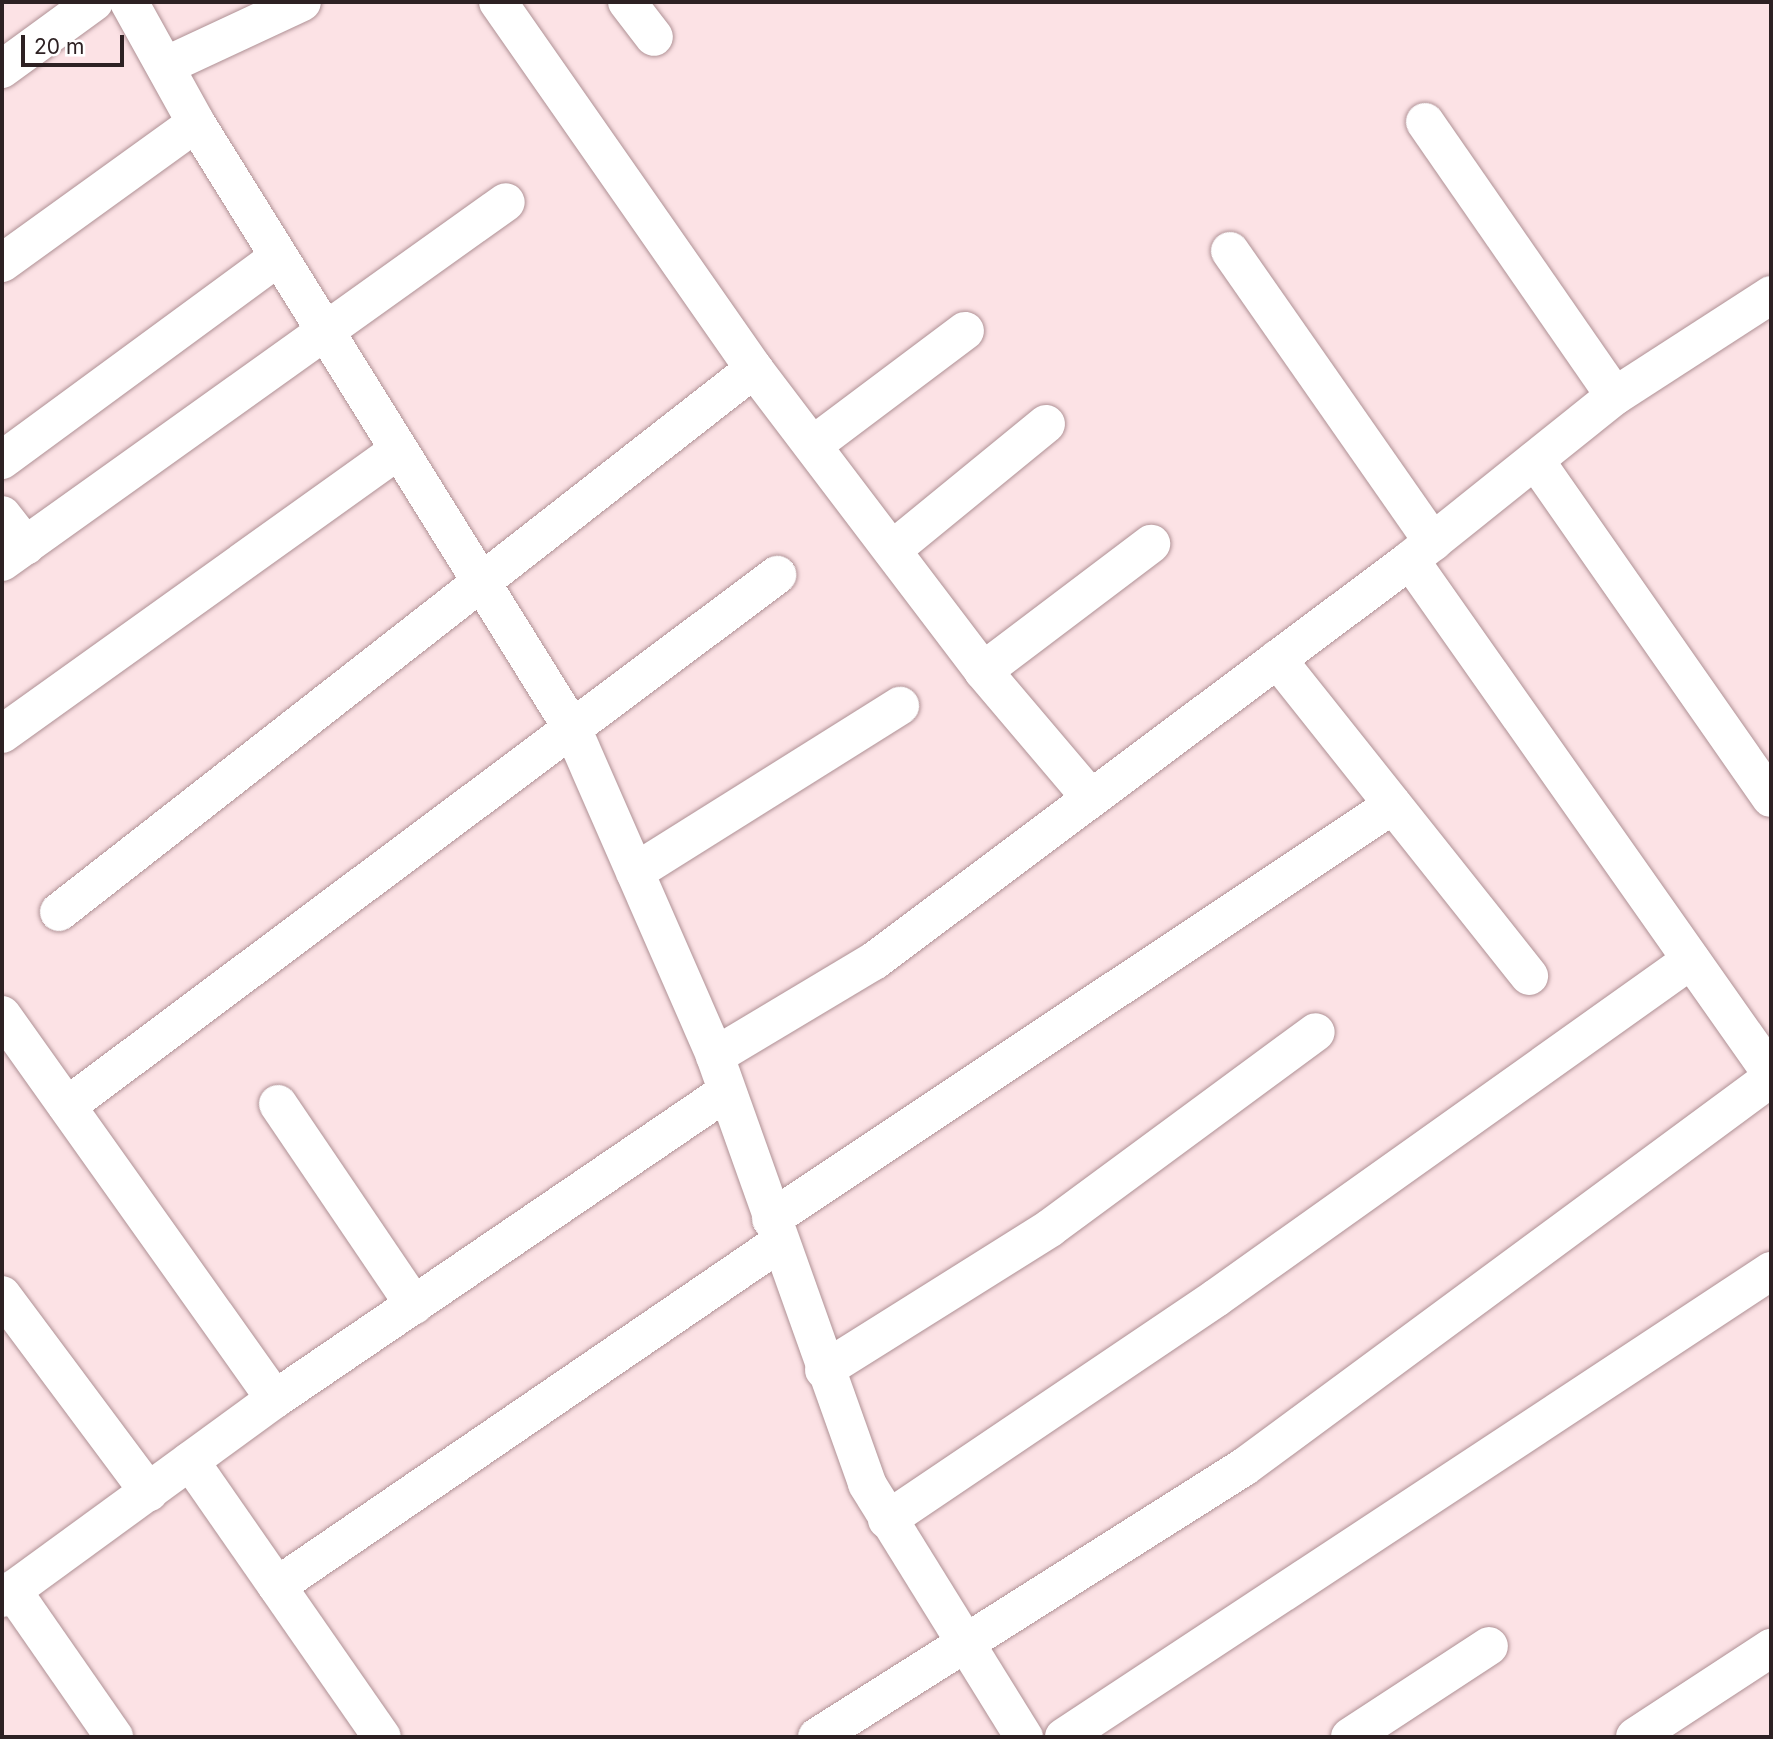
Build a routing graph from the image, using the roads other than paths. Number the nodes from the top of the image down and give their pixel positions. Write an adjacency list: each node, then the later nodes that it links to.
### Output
1 (94, 2): 8 (street)
2 (129, 2): 7 (street)
3 (302, 2): 7 (street)
4 (498, 2): 18 (street)
5 (627, 2): 6 (street)
6 (654, 37)
7 (165, 66): 10 (street)
8 (2, 69)
9 (1424, 122): 19 (street)
10 (196, 123): 13 (street); 14 (street)
11 (506, 202): 16 (street)
12 (1230, 251): 28 (street)
13 (278, 257): 16 (street); 23 (street)
14 (2, 263)
15 (1771, 295): 19 (street)
16 (321, 329): 22 (street); 29 (street)
17 (965, 331): 21 (street)
18 (754, 369): 21 (street); 31 (street)
19 (1615, 396): 24 (street)
20 (1046, 424): 27 (street)
21 (813, 445): 27 (street)
22 (397, 451): 31 (street); 36 (street)
23 (2, 460)
24 (1535, 460): 28 (street); 38 (street)
25 (2, 515): 29 (street)
26 (1151, 544): 33 (street)
27 (892, 550): 33 (street)
28 (1422, 551): 32 (street); 42 (street)
29 (14, 554)
30 (777, 575): 35 (street)
31 (485, 581): 35 (street); 41 (street)
32 (1277, 659): 37 (street); 39 (street)
33 (983, 671): 37 (street)
34 (900, 706): 40 (street)
35 (572, 728): 40 (street); 51 (street)
36 (2, 734)
37 (1089, 796): 46 (street)
38 (1771, 798)
39 (1393, 805): 43 (street); 52 (street)
40 (635, 872): 46 (street)
41 (59, 912)
42 (1692, 960): 47 (street); 60 (street)
43 (1529, 976)
44 (2, 1015): 51 (street)
45 (1316, 1032): 56 (street)
46 (715, 1056): 49 (street)
47 (1771, 1073)
48 (1771, 1078): 63 (street)
49 (726, 1092): 52 (street); 55 (street)
50 (278, 1104): 55 (street)
51 (66, 1106): 57 (street)
52 (775, 1231): 56 (street); 61 (street)
53 (1771, 1271): 70 (street)
54 (2, 1295): 59 (street)
55 (415, 1305): 57 (street)
56 (824, 1370): 60 (street)
57 (275, 1399): 58 (street)
58 (190, 1461): 59 (street); 61 (street)
59 (149, 1492): 62 (street)
60 (887, 1520): 63 (street)
61 (277, 1586): 67 (street)
62 (7, 1594): 66 (street)
63 (962, 1645): 68 (street); 69 (street)
64 (1489, 1646): 71 (street)
65 (1771, 1648): 72 (street)
66 (114, 1737)
67 (382, 1737)
68 (817, 1737)
69 (1024, 1737)
70 (1064, 1737)
71 (1350, 1737)
72 (1635, 1737)

